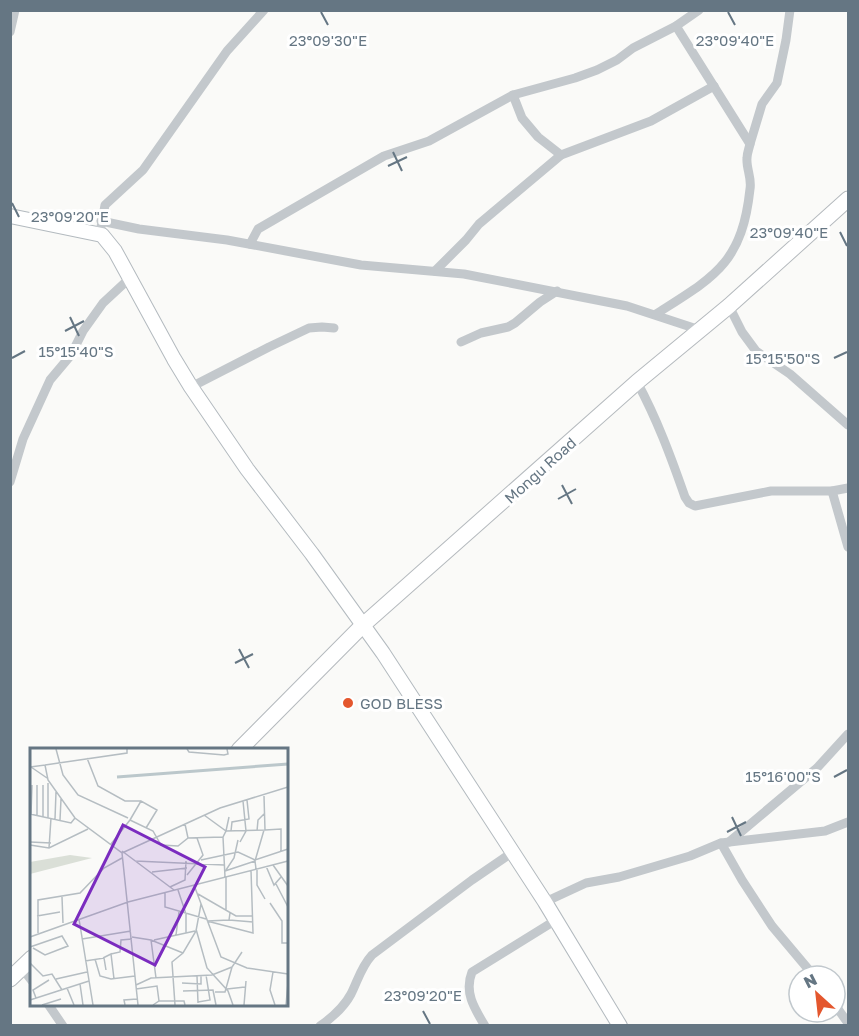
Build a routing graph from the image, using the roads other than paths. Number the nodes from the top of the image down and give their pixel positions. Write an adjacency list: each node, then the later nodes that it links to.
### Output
1 (15, 10): 6 (street)
2 (264, 10): 13 (street)
3 (699, 10): 5 (street)
4 (789, 10): 9 (street)
5 (676, 26): 7 (street); 8 (street)
6 (10, 32)
7 (714, 86): 9 (street); 10 (street)
8 (513, 95): 10 (street); 14 (street)
9 (750, 144): 19 (street)
10 (561, 155): 15 (street)
11 (848, 199): 18 (main road, Mongu Road)
12 (10, 216): 13 (main road)
13 (101, 228): 14 (street); 16 (main road)
14 (250, 244): 15 (street)
15 (435, 271): 17 (street)
16 (131, 278): 24 (main road); 26 (street)
17 (557, 291): 19 (street); 22 (street)
18 (729, 306): 21 (main road, Mongu Road); 25 (street)
19 (656, 314): 21 (street)
20 (334, 328): 24 (street)
21 (700, 330): 23 (main road, Mongu Road)
22 (461, 342)
23 (637, 382): 28 (street); 30 (main road, Mongu Road)
24 (191, 387): 30 (main road)
25 (849, 424)
26 (10, 482)
27 (849, 488): 28 (street)
28 (832, 491): 29 (street)
29 (849, 547)
30 (363, 626): 32 (main road, Mongu Road); 35 (main road)
31 (849, 734): 34 (street)
32 (241, 748)
33 (849, 822): 34 (street)
34 (725, 842): 36 (street); 39 (street)
35 (513, 852): 36 (main road); 42 (street)
36 (545, 902): 37 (main road)
37 (556, 920): 45 (street); 46 (main road)
38 (27, 963): 40 (main road)
39 (804, 964)
40 (10, 979)
41 (49, 1006): 43 (street)
42 (334, 1022): 44 (street)
43 (63, 1026)
44 (320, 1026)
45 (485, 1026)
46 (620, 1026)

